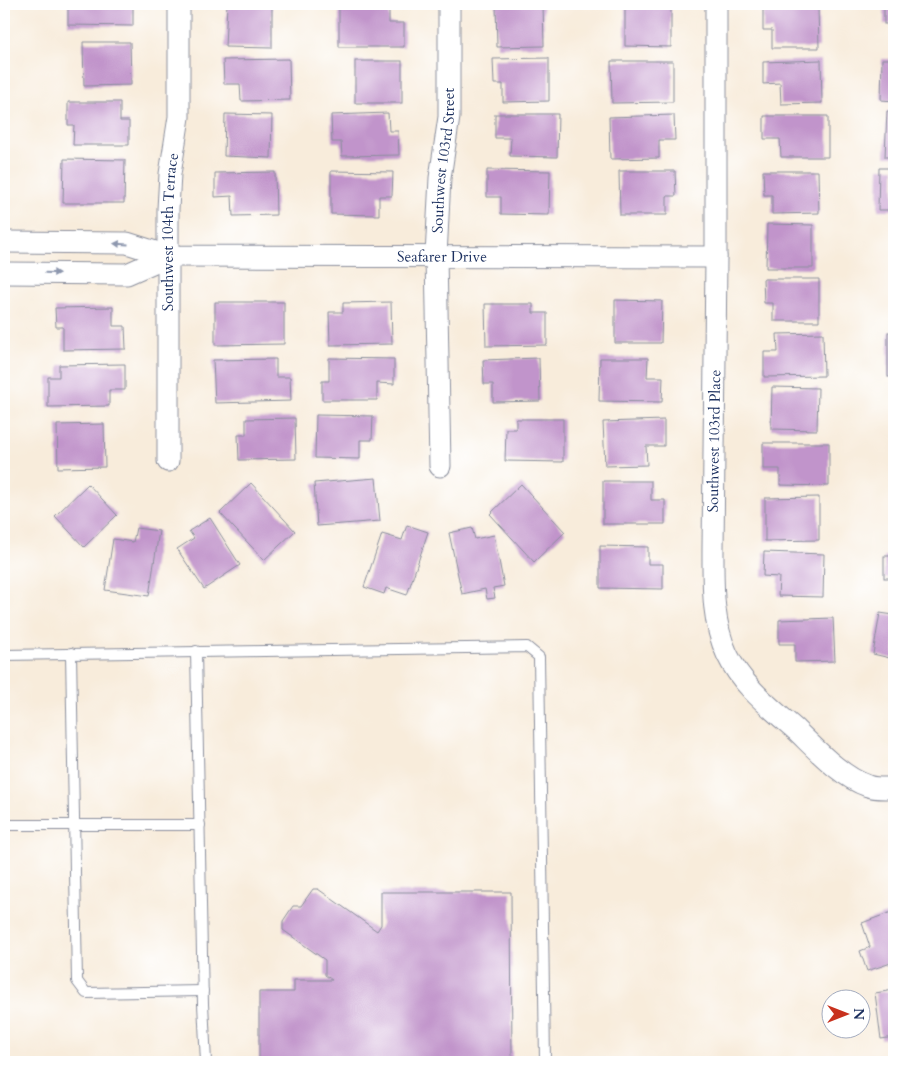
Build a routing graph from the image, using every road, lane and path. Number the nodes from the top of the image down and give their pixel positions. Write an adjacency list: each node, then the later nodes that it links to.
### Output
1 (178, 4): 5 (street, Southwest 104th Terrace)
2 (449, 4): 6 (street, Southwest 103rd Street)
3 (716, 4): 7 (street, Southwest 103rd Place)
4 (4, 242): 5 (street, Seafarer Drive, one-way to 4)
5 (168, 256): 6 (street, Seafarer Drive); 8 (street, Seafarer Drive, one-way to 5); 9 (street, Southwest 104th Terrace)
6 (436, 256): 7 (street, Seafarer Drive); 10 (street, Southwest 103rd Street)
7 (716, 257): 14 (street, Southwest 103rd Place)
8 (4, 273)
9 (168, 461)
10 (440, 466)
11 (196, 651): 12 (lane); 15 (lane); 20 (lane)
12 (71, 653): 13 (lane); 17 (lane)
13 (4, 655)
14 (894, 788)
15 (200, 825): 17 (lane); 18 (lane)
16 (4, 826): 17 (lane)
17 (74, 826): 18 (lane)
18 (203, 991): 19 (lane)
19 (206, 1062)
20 (543, 1062)

